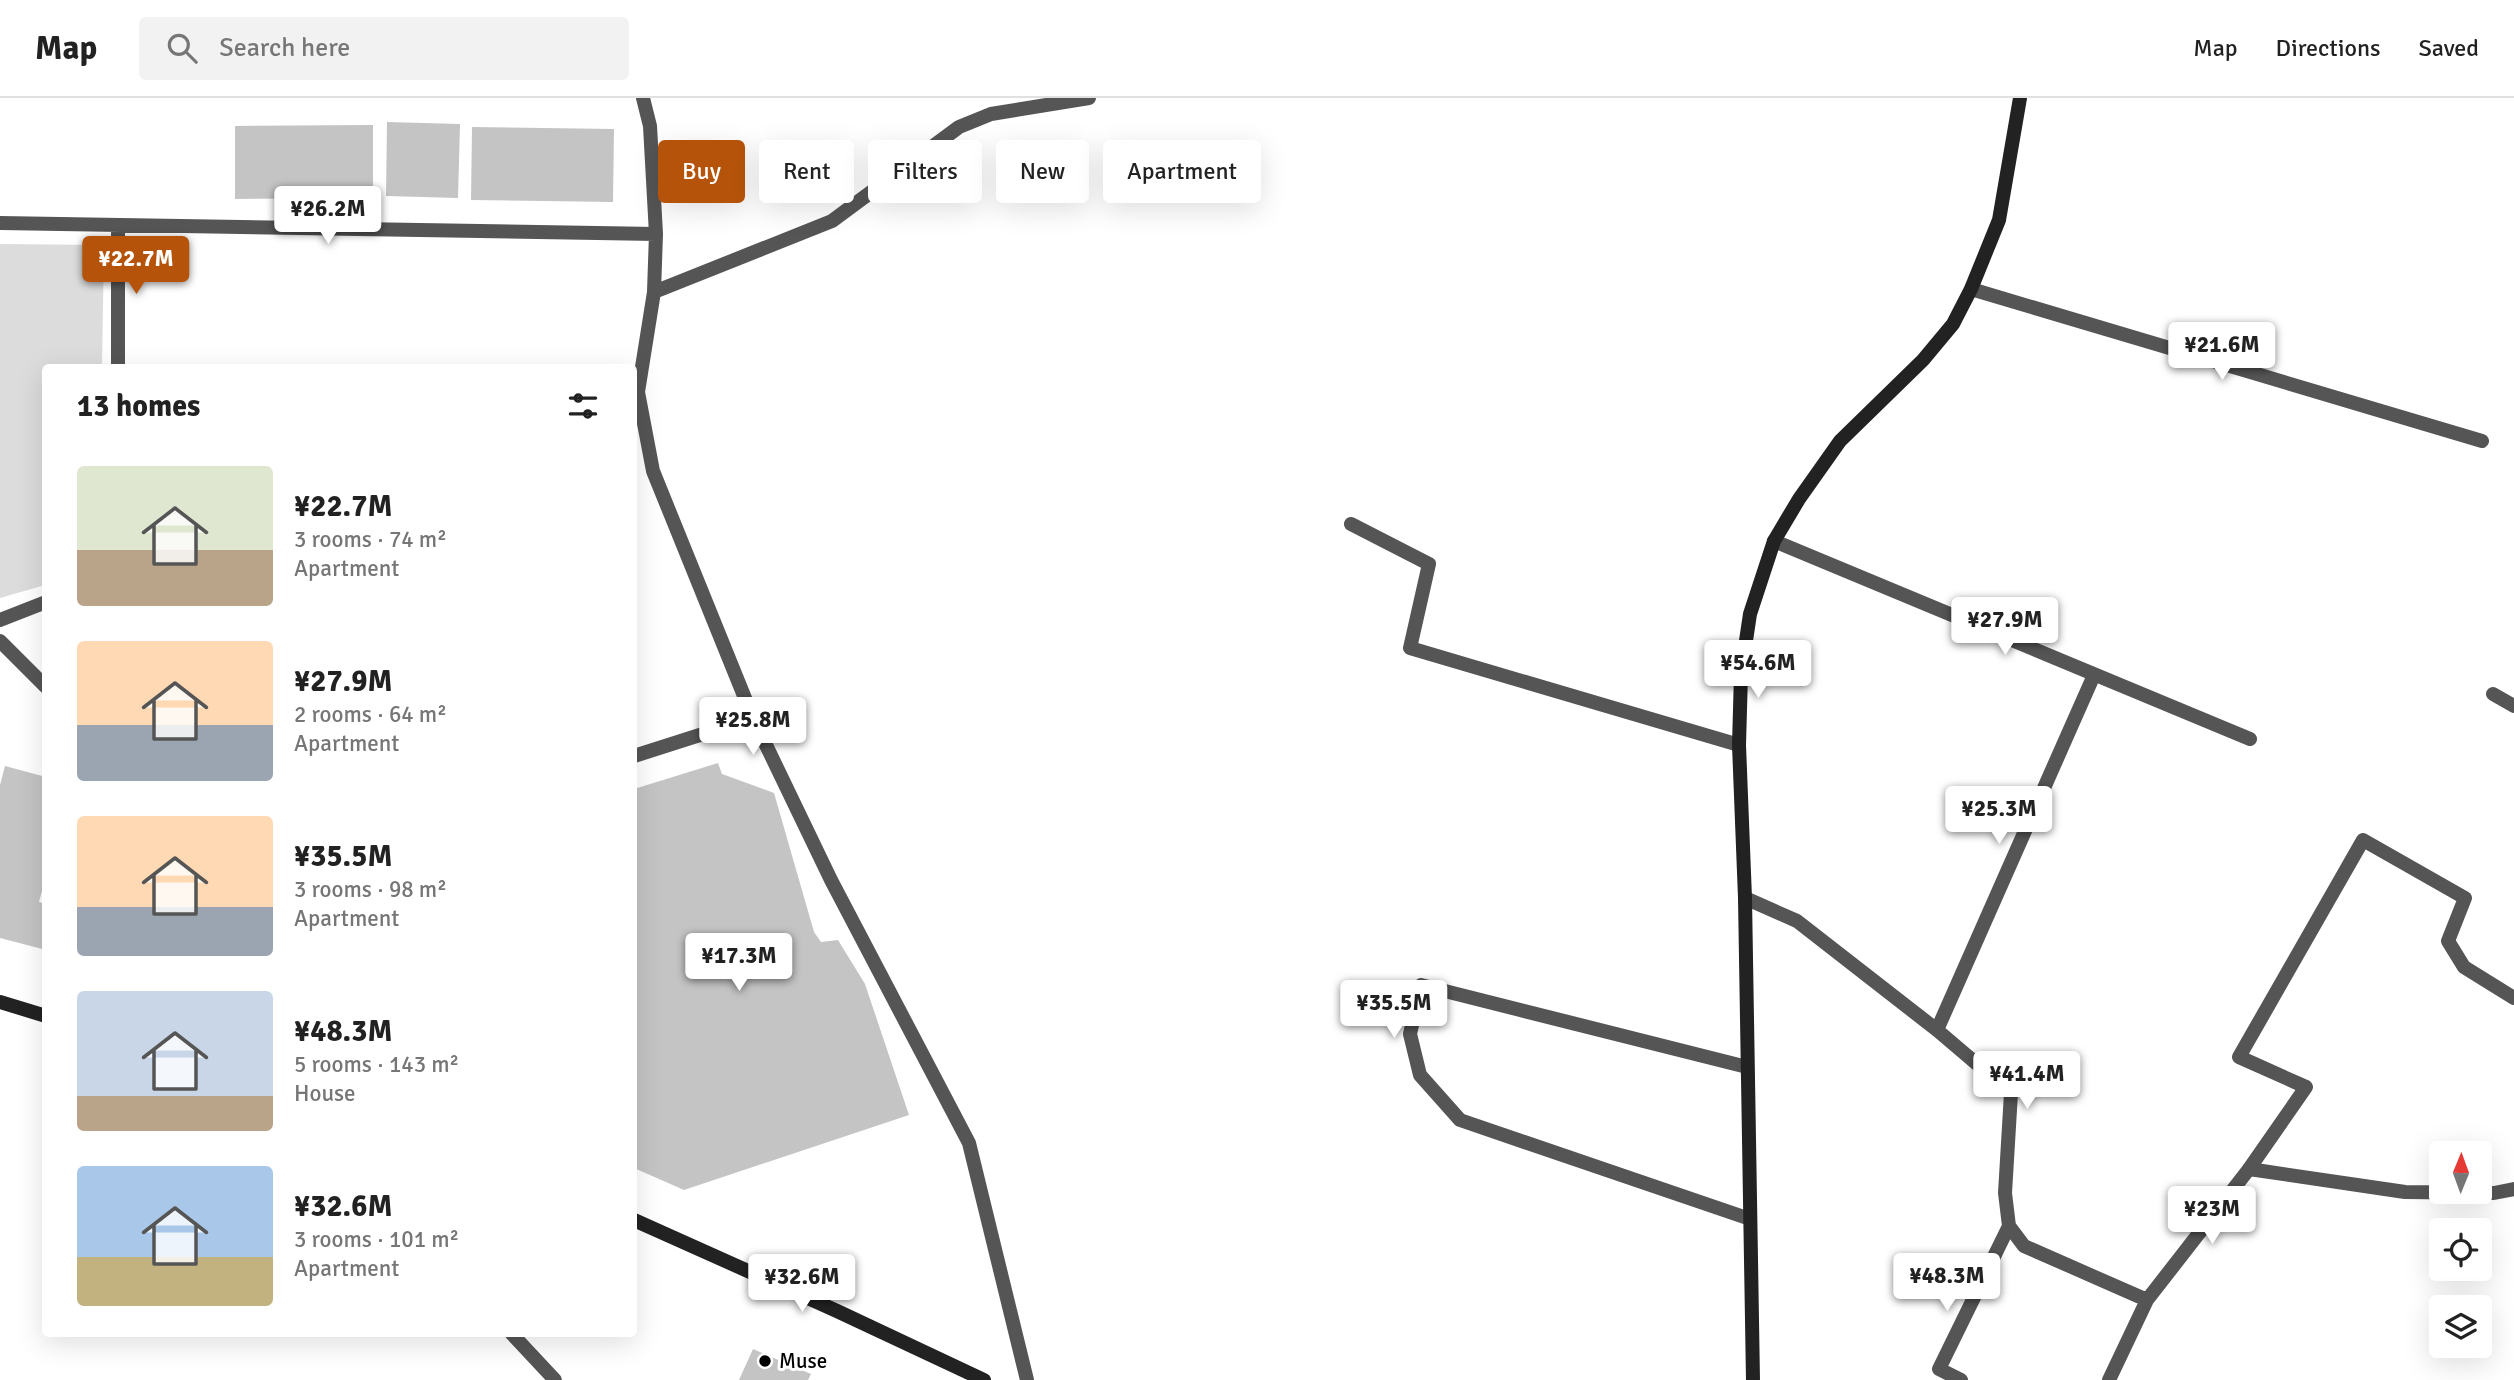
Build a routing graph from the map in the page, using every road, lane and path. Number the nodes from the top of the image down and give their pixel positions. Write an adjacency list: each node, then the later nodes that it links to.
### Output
1 (643, 98): 6 (street)
2 (1089, 98): 8 (street)
3 (2020, 98): 7 (street)
4 (0, 223): 5 (street)
5 (118, 225): 6 (street); 9 (street)
6 (656, 234): 8 (street)
7 (1972, 289): 12 (street); 14 (street)
8 (654, 292): 10 (street)
9 (118, 364)
10 (637, 387)
11 (637, 398): 22 (street)
12 (2482, 440)
13 (1350, 524): 24 (street)
14 (1774, 541): 18 (street); 24 (street)
15 (42, 604): 16 (street)
16 (0, 620)
17 (0, 641): 19 (street)
18 (2094, 675): 23 (street); 30 (street)
19 (42, 683)
20 (2493, 694): 21 (street)
21 (2514, 706)
22 (753, 718): 25 (street); 41 (street)
23 (2250, 739)
24 (1739, 745): 26 (street)
25 (637, 755)
26 (1745, 898): 30 (street); 31 (street)
27 (2514, 998): 32 (street)
28 (0, 1002): 29 (street)
29 (42, 1015)
30 (1937, 1030): 36 (street)
31 (1747, 1067): 34 (street); 34 (street)
32 (2249, 1169): 33 (street); 37 (street)
33 (2514, 1189)
34 (1750, 1219): 42 (street)
35 (637, 1221): 40 (street)
36 (2009, 1226): 37 (street); 43 (street)
37 (2147, 1300): 44 (street)
38 (515, 1337): 39 (street)
39 (555, 1380)
40 (984, 1380)
41 (1027, 1380)
42 (1753, 1380)
43 (1961, 1380)
44 (2109, 1380)

